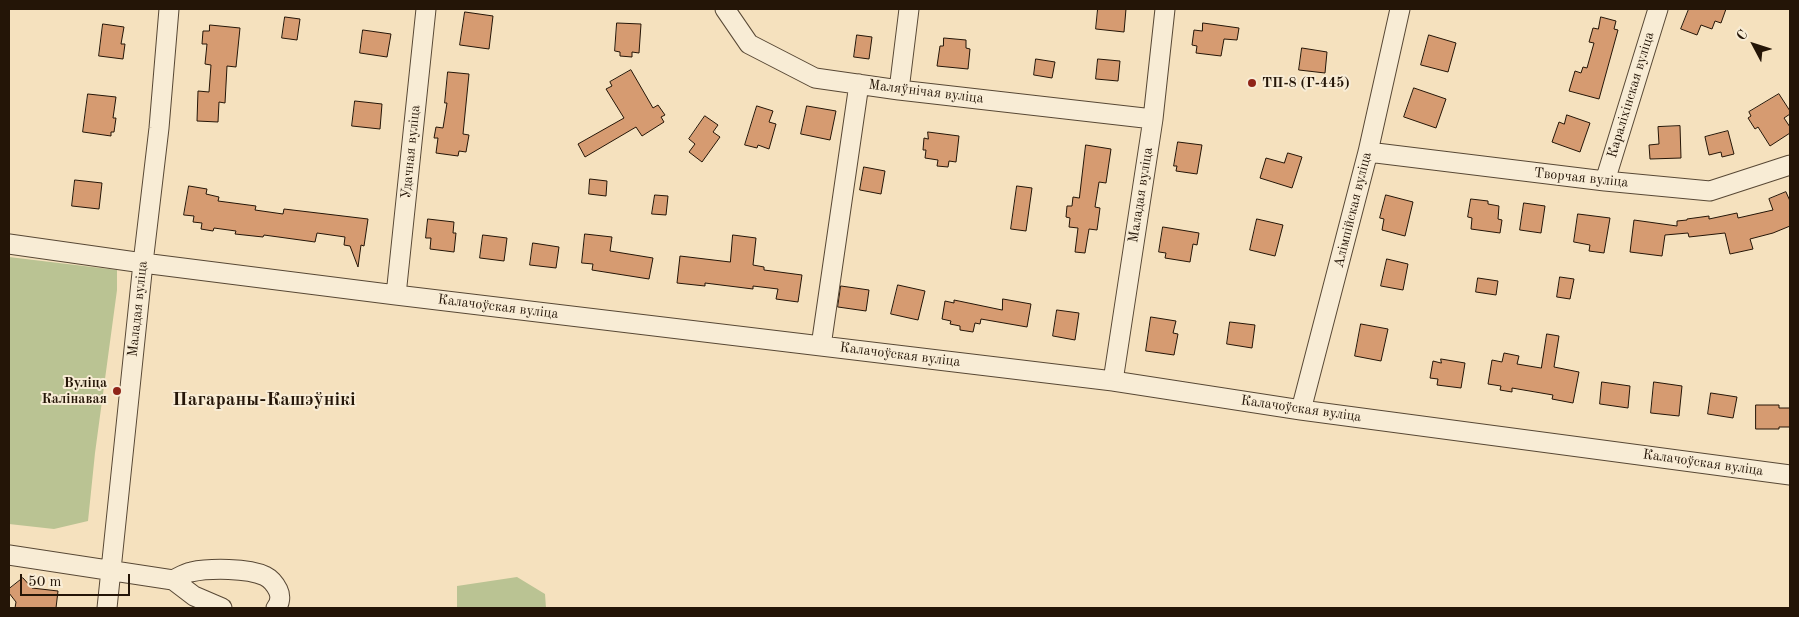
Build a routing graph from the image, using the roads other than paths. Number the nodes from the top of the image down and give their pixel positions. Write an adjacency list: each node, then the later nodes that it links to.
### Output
1 (169, 9): 15 (street, Маладая вуліца)
2 (426, 9): 16 (street, Удачная вуліца)
3 (725, 9): 8 (street, Маляўнічая вуліца)
4 (909, 9): 9 (street)
5 (1165, 9): 10 (street, Маладая вуліца)
6 (1400, 9): 11 (street, Алімпійская вуліца)
7 (1658, 9): 13 (street, Караліхінская вуліца)
8 (860, 84): 9 (street, Маляўнічая вуліца); 17 (street)
9 (899, 90): 10 (street, Маляўнічая вуліца)
10 (1153, 119): 18 (street, Маладая вуліца)
11 (1368, 152): 13 (street, Творчая вуліца); 19 (street, Алімпійская вуліца)
12 (1790, 165): 13 (street, Творчая вуліца)
13 (1605, 181)
14 (9, 244): 15 (street, Калачоўская вуліца)
15 (143, 263): 16 (street, Калачоўская вуліца); 22 (street, Маладая вуліца)
16 (396, 295): 17 (street, Калачоўская вуліца)
17 (821, 346): 18 (street, Калачоўская вуліца)
18 (1114, 381): 19 (street, Калачоўская вуліца)
19 (1301, 410): 20 (street, Калачоўская вуліца)
20 (1790, 475)
21 (9, 555): 22 (street)
22 (112, 571): 23 (street); 24 (street, Маладая вуліца)
23 (174, 580): 25 (street); 26 (street)
24 (107, 608)
25 (222, 608)
26 (276, 608)

